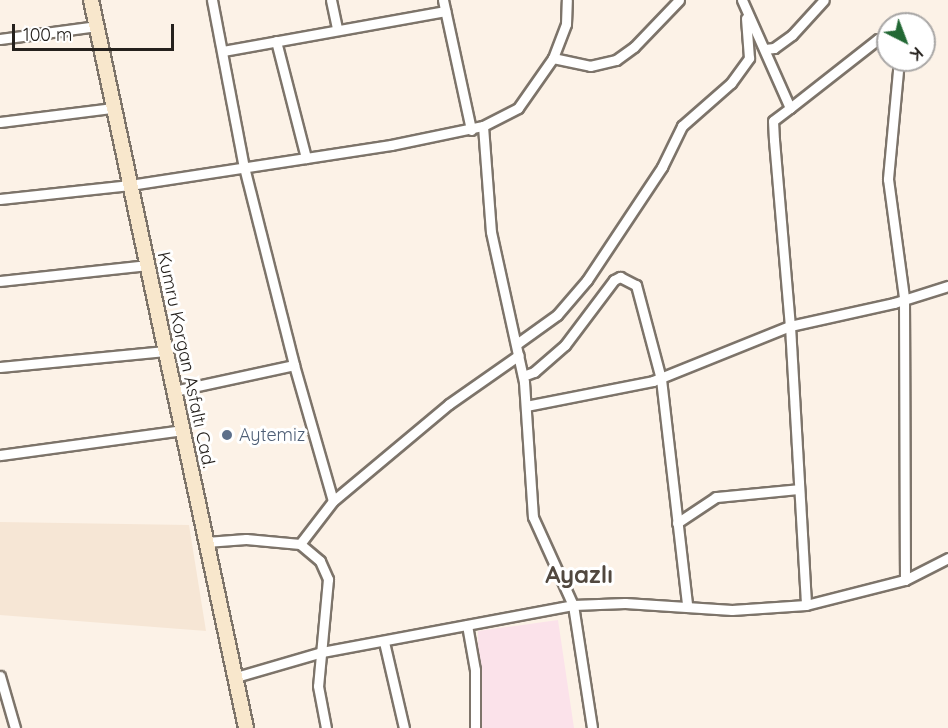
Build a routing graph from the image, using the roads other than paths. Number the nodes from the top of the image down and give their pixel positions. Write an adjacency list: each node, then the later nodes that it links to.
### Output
1 (91, 0): 11 (main road, Kumru Korgan Asfaltı Cad.)
2 (212, 0): 17 (street)
3 (331, 0): 12 (street)
4 (443, 0): 9 (street)
5 (567, 0): 18 (street)
6 (679, 0): 18 (street)
7 (742, 0): 10 (street)
8 (825, 0): 16 (street)
9 (445, 10): 12 (street); 24 (street)
10 (746, 15): 16 (street); 34 (street)
11 (97, 26): 13 (street); 20 (main road, Kumru Korgan Asfaltı Cad.)
12 (337, 29): 14 (street)
13 (0, 39)
14 (276, 41): 17 (street); 25 (street)
15 (876, 41): 21 (street)
16 (765, 49): 21 (street)
17 (223, 51): 26 (street)
18 (554, 58): 23 (street)
19 (898, 72): 32 (street)
20 (113, 108): 22 (street); 27 (main road, Kumru Korgan Asfaltı Cad.)
21 (790, 108): 33 (street)
22 (0, 122)
23 (483, 126): 24 (street); 34 (street)
24 (471, 130): 25 (street)
25 (306, 158): 26 (street)
26 (244, 167): 27 (street); 37 (street)
27 (130, 185): 28 (street); 29 (main road, Kumru Korgan Asfaltı Cad.)
28 (0, 199)
29 (148, 265): 30 (street); 35 (main road, Kumru Korgan Asfaltı Cad.)
30 (0, 281)
31 (948, 286): 32 (street)
32 (904, 298): 33 (street); 51 (street)
33 (790, 326): 40 (street); 45 (street)
34 (518, 343): 36 (street)
35 (165, 351): 38 (street); 41 (main road, Kumru Korgan Asfaltı Cad.)
36 (519, 355): 39 (street); 46 (street)
37 (294, 365): 41 (street); 46 (street)
38 (0, 367)
39 (523, 376): 40 (street); 42 (street)
40 (661, 379): 42 (street); 47 (street)
41 (174, 391): 43 (main road, Kumru Korgan Asfaltı Cad.)
42 (526, 406): 52 (street)
43 (182, 430): 44 (street); 48 (main road, Kumru Korgan Asfaltı Cad.)
44 (0, 455)
45 (799, 489): 47 (street); 54 (street)
46 (333, 501): 49 (street)
47 (677, 524): 53 (street)
48 (206, 542): 49 (street); 59 (main road, Kumru Korgan Asfaltı Cad.)
49 (300, 544): 57 (street)
50 (948, 558): 51 (street)
51 (905, 580): 54 (street)
52 (573, 605): 53 (street); 55 (street); 65 (street)
53 (687, 605): 54 (street)
54 (806, 605)
55 (467, 625): 56 (street); 64 (street)
56 (384, 642): 57 (street); 63 (street)
57 (322, 652): 59 (street); 62 (street)
58 (0, 676): 60 (street)
59 (236, 677): 61 (main road, Kumru Korgan Asfaltı Cad.)
60 (15, 728)
61 (246, 728)
62 (326, 728)
63 (404, 728)
64 (475, 728)
65 (592, 728)

